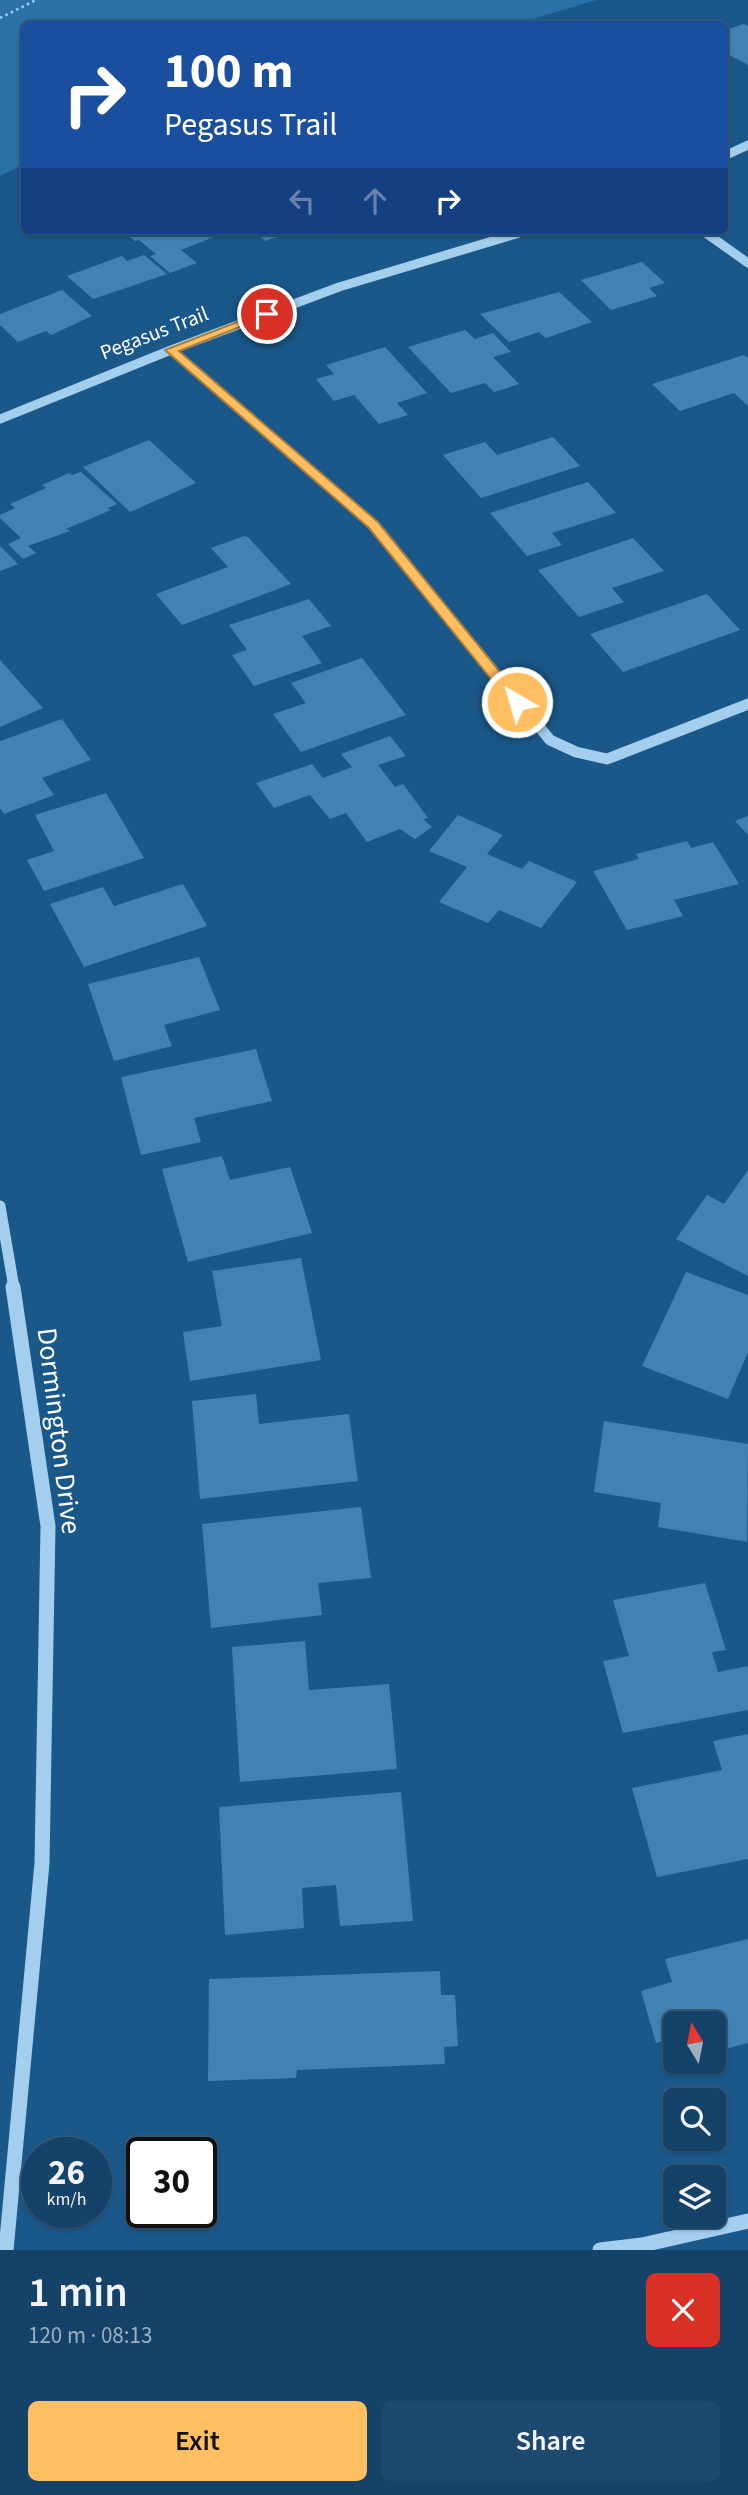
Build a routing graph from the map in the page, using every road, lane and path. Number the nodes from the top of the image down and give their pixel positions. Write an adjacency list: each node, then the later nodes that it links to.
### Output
1 (36, 0): 2 (path)
2 (0, 18)
3 (748, 145): 4 (street)
4 (728, 154)
5 (513, 235): 8 (street, Pegasus Trail)
6 (709, 235): 7 (street)
7 (748, 263)
8 (171, 350): 9 (street, Pegasus Trail); 10 (street)
9 (0, 419)
10 (748, 704)
11 (0, 1206): 13 (street, Dormington Drive)
12 (748, 2221): 14 (street)
13 (6, 2250)
14 (600, 2250)

